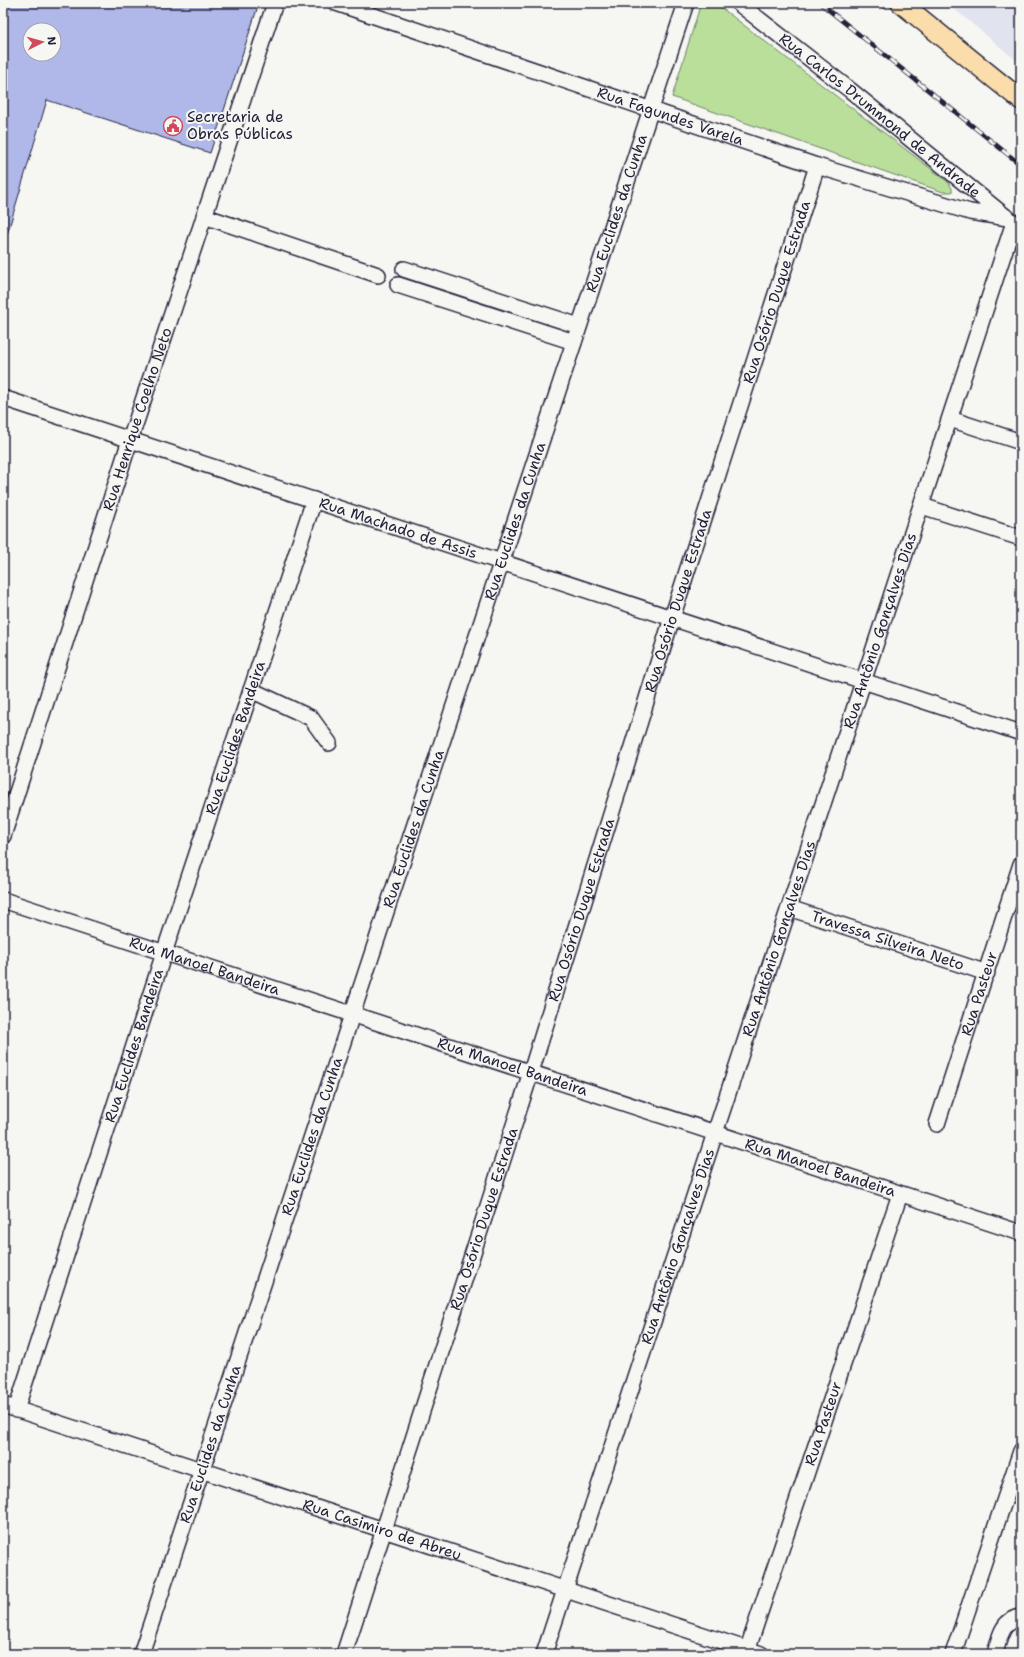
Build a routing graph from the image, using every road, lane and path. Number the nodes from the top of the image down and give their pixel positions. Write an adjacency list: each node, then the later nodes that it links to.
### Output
1 (275, 3): 9 (street, Rua Henrique Coelho Neto)
2 (336, 3): 7 (street, Rua Fagundes Varela)
3 (686, 3): 7 (street, Rua Euclides da Cunha)
4 (738, 3): 10 (street, Rua Carlos Drummond de Andrade)
5 (901, 3): 6 (main road)
6 (1021, 100)
7 (651, 110): 8 (street, Rua Fagundes Varela); 14 (street, Rua Euclides da Cunha)
8 (817, 166): 10 (street, Rua Fagundes Varela); 24 (street, Rua Osório Duque Estrada)
9 (204, 216): 12 (street); 18 (street, Rua Henrique Coelho Neto)
10 (1014, 223): 17 (street, Rua Antônio Gonçalves Dias)
11 (404, 269): 14 (street)
12 (378, 275)
13 (398, 285): 15 (street)
14 (579, 326): 15 (street, Rua Euclides da Cunha)
15 (574, 342): 23 (street, Rua Euclides da Cunha)
16 (3, 398): 18 (street, Rua Machado de Assis)
17 (950, 419): 19 (street); 21 (street, Rua Antônio Gonçalves Dias)
18 (130, 440): 20 (street, Rua Machado de Assis); 29 (street, Rua Henrique Coelho Neto)
19 (1021, 442)
20 (314, 500): 23 (street, Rua Machado de Assis); 26 (street, Rua Euclides Bandeira)
21 (922, 506): 22 (street); 25 (street, Rua Antônio Gonçalves Dias)
22 (1021, 538)
23 (501, 562): 24 (street, Rua Machado de Assis); 35 (street, Rua Euclides da Cunha)
24 (672, 618): 25 (street, Rua Machado de Assis); 36 (street, Rua Osório Duque Estrada)
25 (864, 682): 27 (street, Rua Machado de Assis); 32 (street, Rua Antônio Gonçalves Dias)
26 (251, 690): 28 (street); 33 (street, Rua Euclides Bandeira)
27 (1021, 733)
28 (329, 743)
29 (3, 836)
30 (1021, 864): 34 (street, Rua Pasteur)
31 (3, 900): 33 (street, Rua Manoel Bandeira)
32 (789, 908): 34 (street, Travessa Silveira Neto); 38 (street, Rua Antônio Gonçalves Dias)
33 (164, 953): 35 (street, Rua Manoel Bandeira); 41 (street, Rua Euclides Bandeira)
34 (987, 973): 37 (street, Rua Pasteur)
35 (350, 1015): 36 (street, Rua Manoel Bandeira); 43 (street, Rua Euclides da Cunha)
36 (531, 1072): 38 (street, Rua Manoel Bandeira); 45 (street, Rua Osório Duque Estrada)
37 (938, 1124)
38 (715, 1133): 39 (street, Rua Manoel Bandeira); 46 (street, Rua Antônio Gonçalves Dias)
39 (900, 1194): 40 (street, Rua Manoel Bandeira); 48 (street, Rua Pasteur)
40 (1021, 1234)
41 (10, 1408): 43 (street, Rua Casimiro de Abreu)
42 (1021, 1450): 44 (street)
43 (200, 1470): 45 (street, Rua Casimiro de Abreu); 49 (street, Rua Euclides da Cunha)
44 (1017, 1477): 52 (street)
45 (383, 1530): 46 (street, Rua Casimiro de Abreu); 50 (street, Rua Osório Duque Estrada)
46 (565, 1589): 48 (street, Rua Casimiro de Abreu); 51 (street, Rua Antônio Gonçalves Dias)
47 (1021, 1617): 53 (street)
48 (751, 1653)
49 (141, 1654)
50 (344, 1654)
51 (544, 1654)
52 (953, 1654)
53 (996, 1654)

